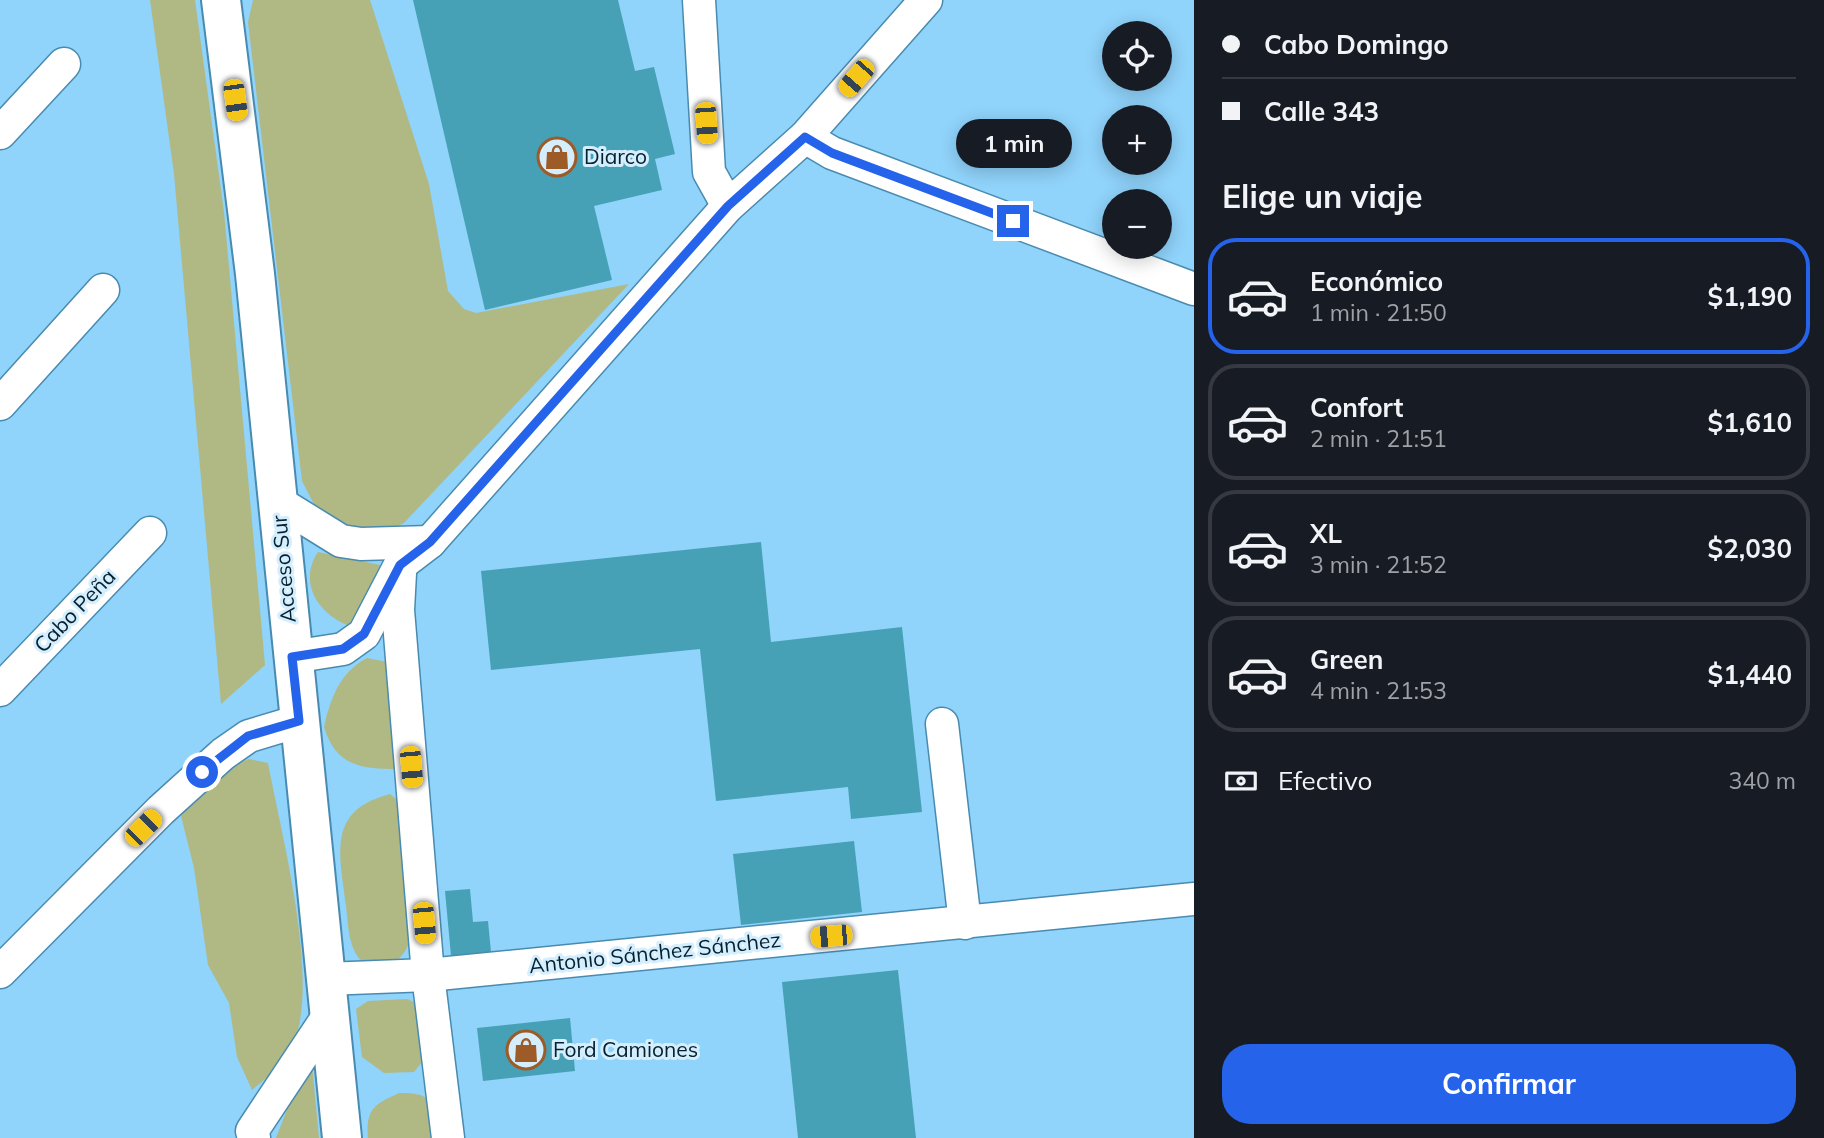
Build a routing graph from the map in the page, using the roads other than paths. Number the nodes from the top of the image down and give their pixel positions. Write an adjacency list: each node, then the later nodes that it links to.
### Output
1 (221, 0): 11 (main road, Acceso Sur)
2 (699, 0): 7 (street)
3 (926, 0): 6 (street)
4 (64, 64): 5 (street)
5 (0, 133)
6 (805, 137): 7 (street); 8 (street)
7 (728, 206): 13 (street)
8 (1194, 289)
9 (103, 290): 10 (street)
10 (0, 404)
11 (278, 502): 13 (street); 15 (main road, Acceso Sur)
12 (150, 533): 16 (street, Cabo Peña)
13 (430, 542): 14 (street)
14 (400, 565): 15 (street); 22 (street)
15 (292, 657): 17 (main road, Acceso Sur)
16 (0, 690)
17 (299, 721): 21 (street); 23 (main road, Acceso Sur)
18 (942, 724): 20 (street)
19 (1194, 899): 20 (street, Antonio Sánchez Sánchez)
20 (965, 923): 22 (street, Antonio Sánchez Sánchez)
21 (0, 972)
22 (428, 975): 23 (street, Antonio Sánchez Sánchez); 26 (street)
23 (327, 997): 24 (street); 25 (main road, Acceso Sur)
24 (254, 1138)
25 (342, 1138)
26 (448, 1138)

